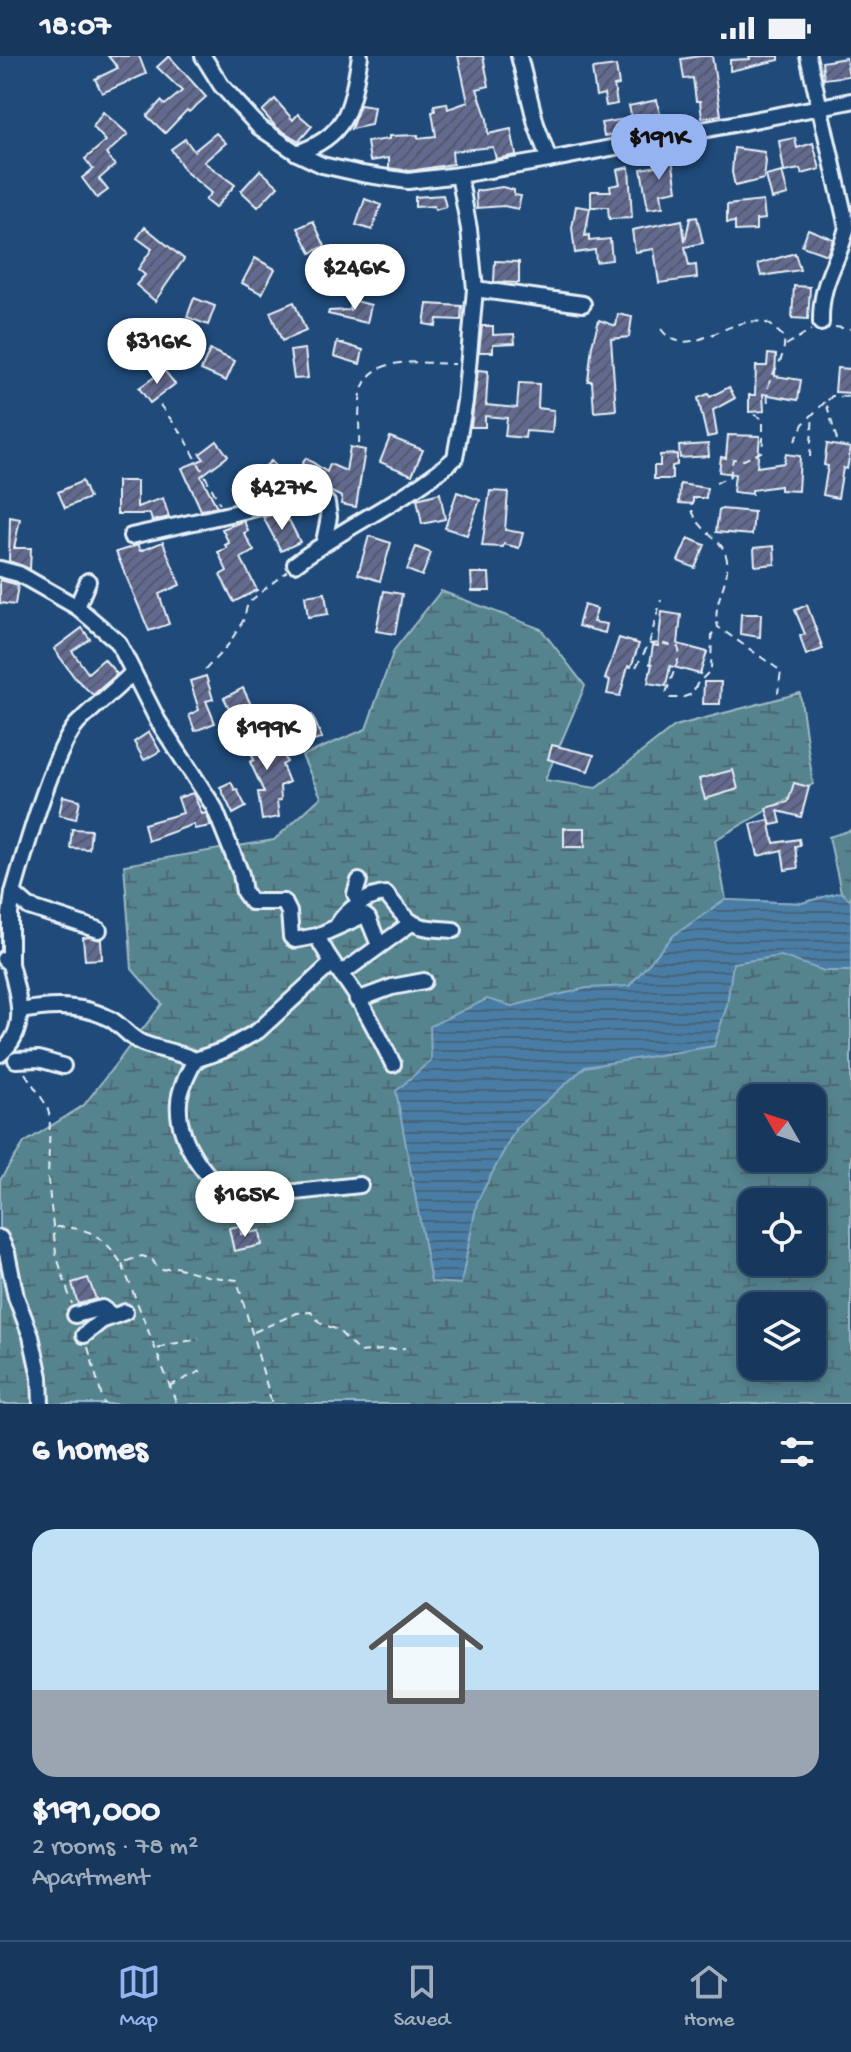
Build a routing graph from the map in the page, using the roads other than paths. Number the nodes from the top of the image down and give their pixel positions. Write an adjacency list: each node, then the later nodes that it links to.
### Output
1 (203, 56): 7 (street)
2 (360, 56): 7 (street)
3 (519, 56): 8 (street)
4 (808, 56): 6 (street)
5 (851, 101): 6 (street)
6 (818, 107): 8 (street); 10 (street)
7 (297, 153): 9 (street)
8 (549, 160): 9 (street)
9 (459, 175): 11 (street)
10 (847, 242): 13 (street)
11 (475, 289): 12 (street); 15 (street)
12 (583, 304)
13 (821, 323)
14 (131, 536): 15 (street)
15 (324, 542): 16 (street)
16 (295, 564)
17 (0, 569): 19 (street)
18 (88, 581): 19 (street)
19 (77, 607): 20 (street)
20 (132, 673): 22 (street); 28 (street)
21 (359, 881): 23 (street)
22 (9, 888): 26 (street); 30 (street)
23 (360, 903): 24 (street); 25 (street)
24 (410, 924): 27 (street); 29 (street)
25 (336, 928): 28 (street); 29 (street)
26 (99, 930)
27 (454, 930)
28 (317, 936): 31 (street)
29 (379, 945): 31 (street)
30 (5, 960): 34 (street)
31 (336, 969): 33 (street); 37 (street)
32 (424, 981): 33 (street)
33 (357, 1000): 38 (street)
34 (21, 1011): 35 (street); 37 (street)
35 (0, 1054)
36 (16, 1060): 39 (street)
37 (195, 1060): 40 (street)
38 (393, 1064)
39 (63, 1066)
40 (360, 1185)
41 (0, 1238): 44 (street)
42 (75, 1315): 43 (street)
43 (84, 1335)
44 (41, 1404)

